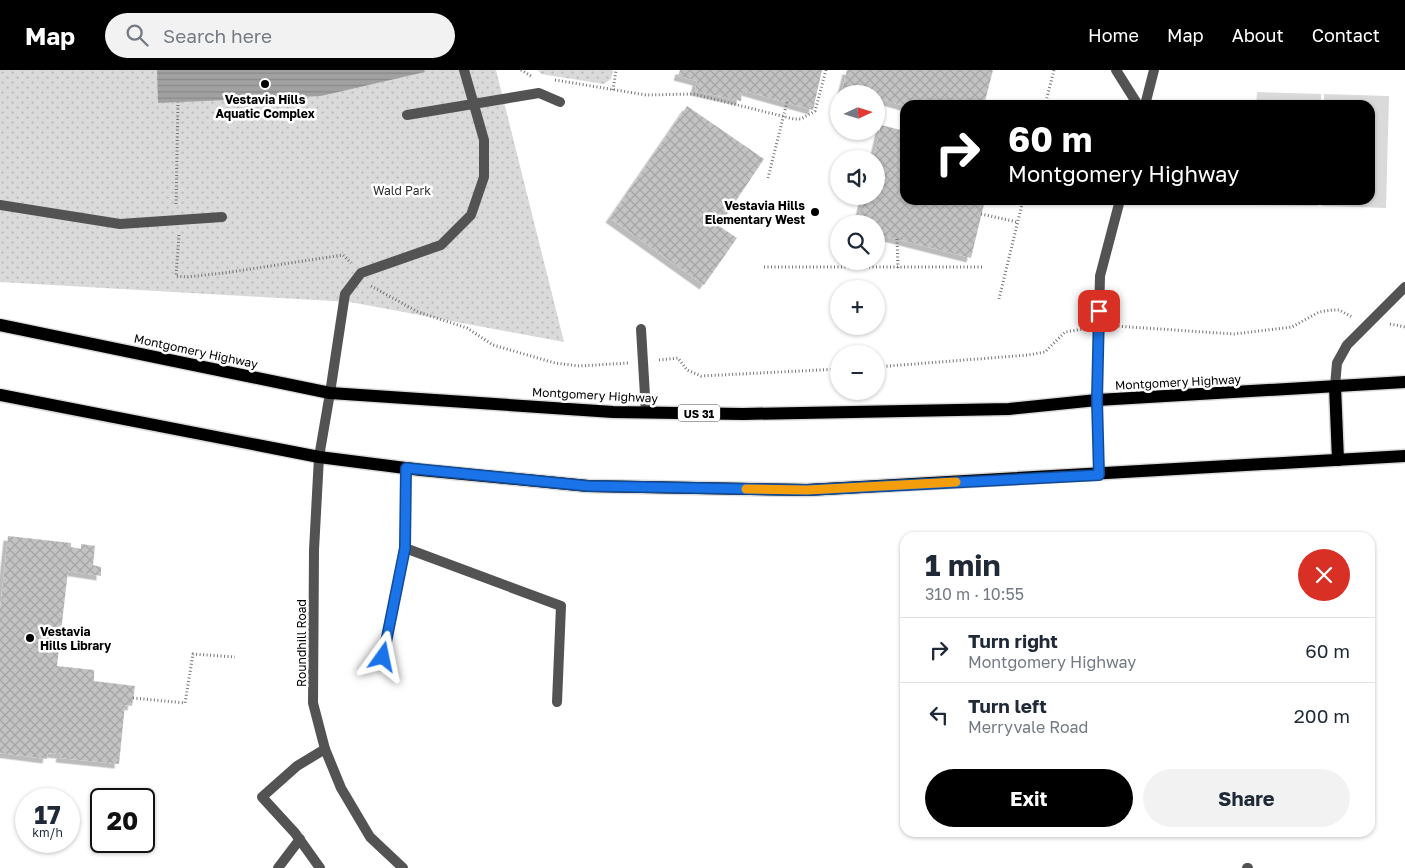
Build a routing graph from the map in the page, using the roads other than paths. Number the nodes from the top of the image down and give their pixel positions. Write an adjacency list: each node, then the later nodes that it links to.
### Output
1 (464, 70): 7 (street)
2 (1116, 70): 4 (street)
3 (1154, 70): 5 (street)
4 (1135, 100)
5 (1146, 100)
6 (560, 102): 7 (street)
7 (474, 104): 8 (street); 17 (street, Roundhill Road)
8 (407, 115)
9 (0, 205): 11 (street)
10 (1119, 205): 19 (street)
11 (222, 217)
12 (1405, 287): 16 (street)
13 (0, 325): 17 (main road, Montgomery Highway / US 31)
14 (640, 329): 20 (street)
15 (1405, 382): 16 (main road, Montgomery Highway / US 31)
16 (1335, 386): 19 (main road, Montgomery Highway / US 31); 23 (main road)
17 (330, 393): 20 (main road, Montgomery Highway / US 31); 22 (street, Roundhill Road)
18 (0, 396): 22 (main road)
19 (1097, 400): 20 (main road, Montgomery Highway / US 31); 25 (street)
20 (646, 412)
21 (1405, 456): 23 (main road)
22 (320, 457): 24 (main road); 29 (street, Roundhill Road)
23 (1338, 460): 25 (main road)
24 (406, 468): 25 (main road); 26 (street)
25 (1099, 475)
26 (405, 548): 27 (street); 28 (street)
27 (383, 657)
28 (557, 702)
29 (325, 749): 30 (street); 33 (street, Roundhill Road)
30 (300, 839): 31 (street); 32 (street)
31 (278, 868)
32 (320, 868)
33 (403, 868)

